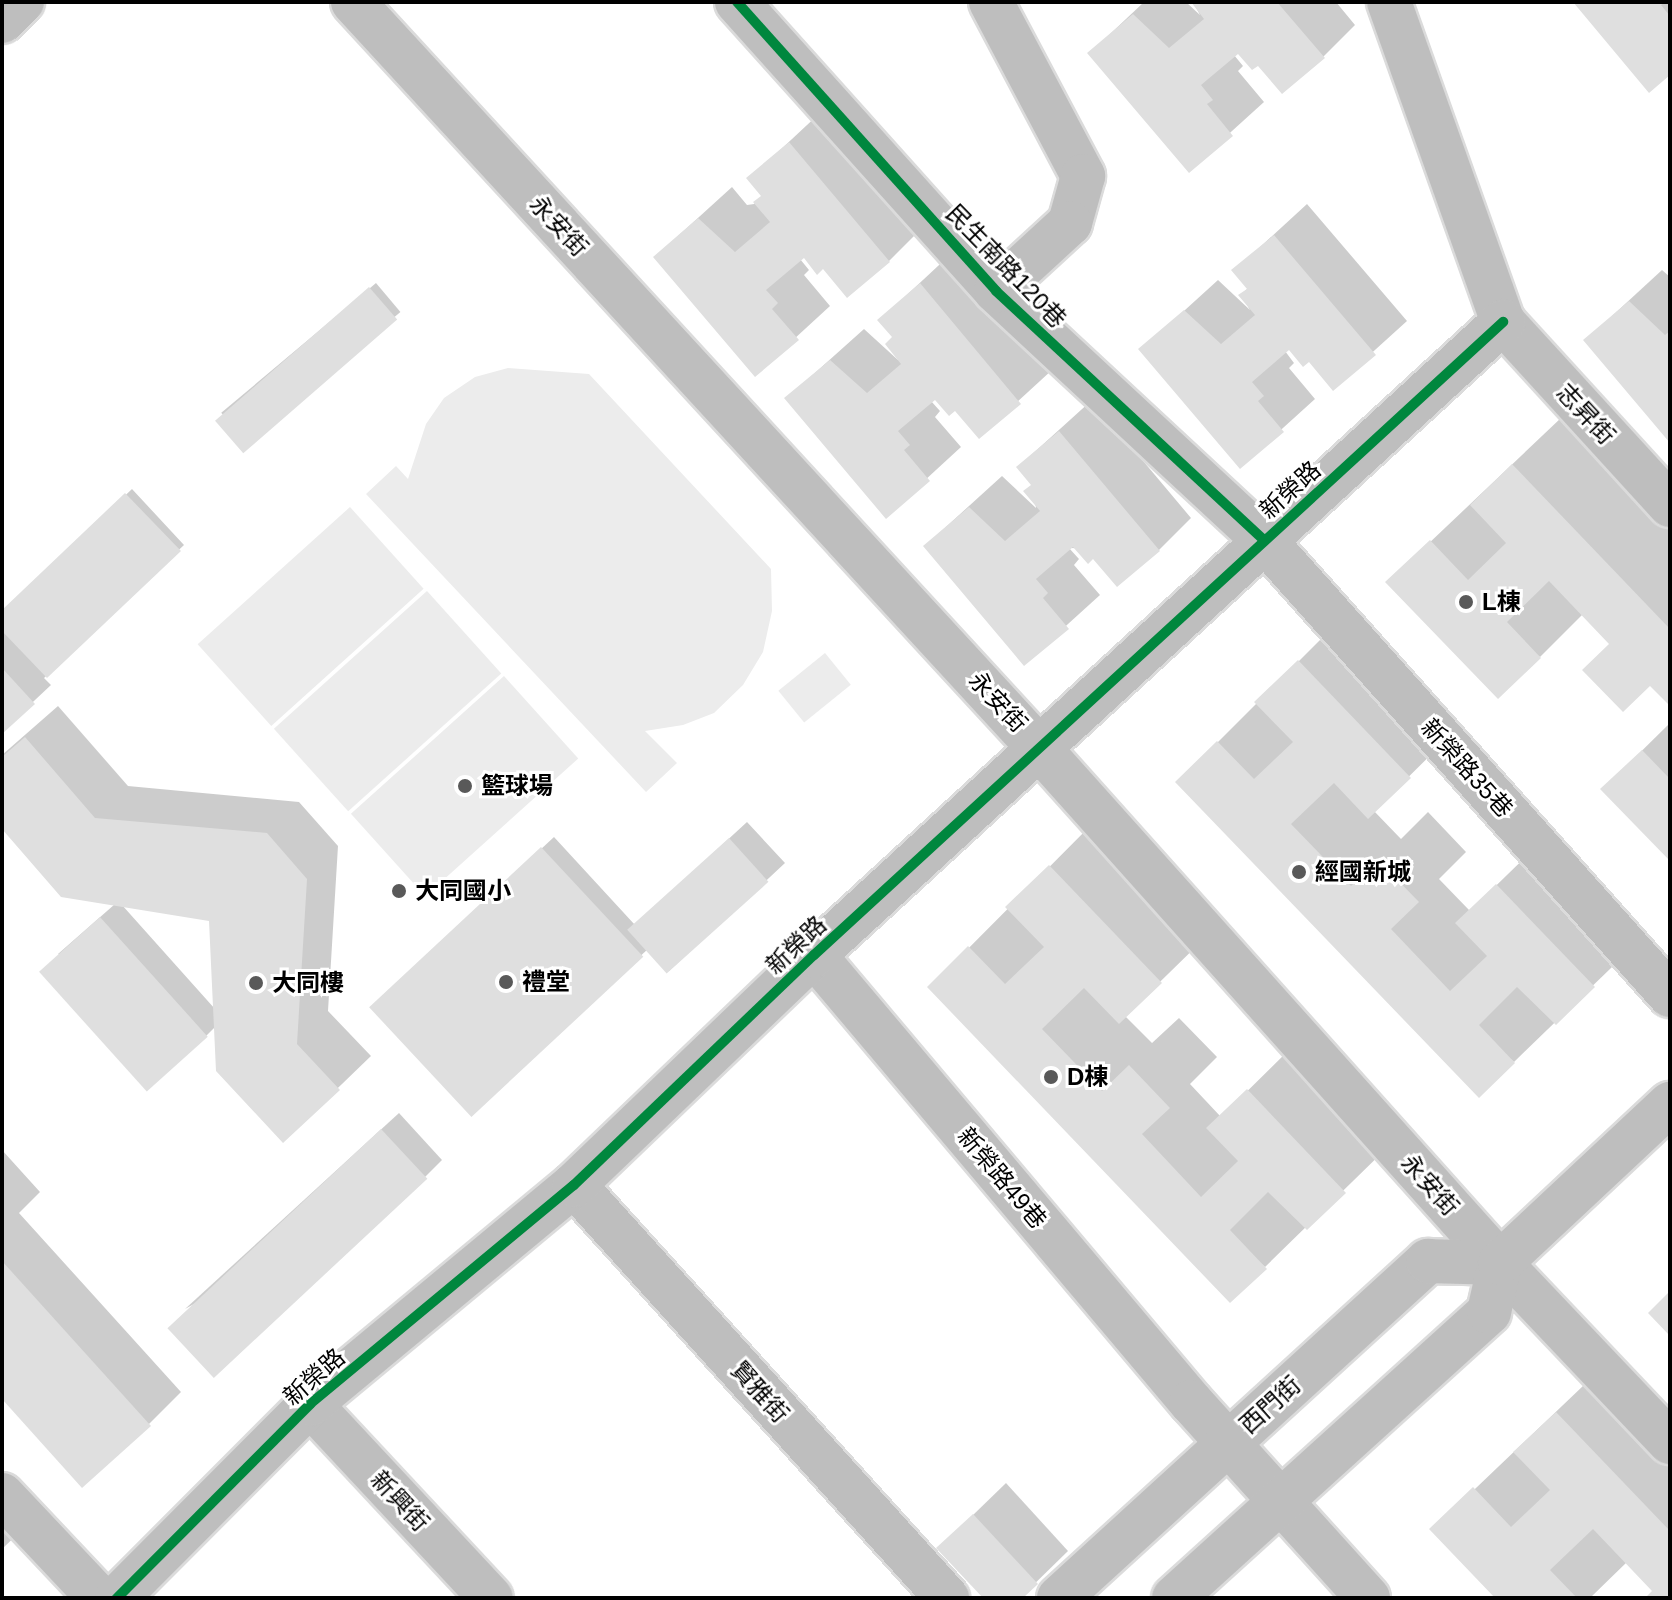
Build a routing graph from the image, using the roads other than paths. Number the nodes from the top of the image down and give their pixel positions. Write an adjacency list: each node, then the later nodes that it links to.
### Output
1 (22, 2): 6 (street)
2 (353, 2): 11 (street, 永安街)
3 (737, 2): 7 (street, 民生南路120巷)
4 (991, 2): 7 (street)
5 (1389, 2): 8 (street)
6 (2, 21)
7 (996, 291): 10 (street, 民生南路120巷)
8 (1503, 322): 9 (street, 志昇街); 10 (street, 新榮路)
9 (1670, 505)
10 (1264, 540): 11 (street, 新榮路); 13 (street, 新榮路35巷)
11 (1038, 747): 12 (street, 新榮路); 16 (street, 永安街)
12 (814, 955): 15 (street, 新榮路); 19 (street, 新榮路49巷)
13 (1670, 995)
14 (1670, 1104): 16 (street)
15 (574, 1185): 17 (street, 新榮路); 25 (street, 賢雅街)
16 (1500, 1263): 18 (street, 永安街); 19 (street, 西門街); 21 (street)
17 (310, 1404): 23 (street, 新榮路); 24 (street, 新興街)
18 (1670, 1442)
19 (1228, 1443): 21 (street, 新榮路49巷); 26 (street, 西門街)
20 (2, 1495): 22 (street)
21 (1294, 1514): 27 (street); 28 (street, 新榮路49巷)
22 (99, 1598)
23 (117, 1598)
24 (491, 1598)
25 (947, 1598)
26 (1059, 1598)
27 (1174, 1598)
28 (1368, 1598)

